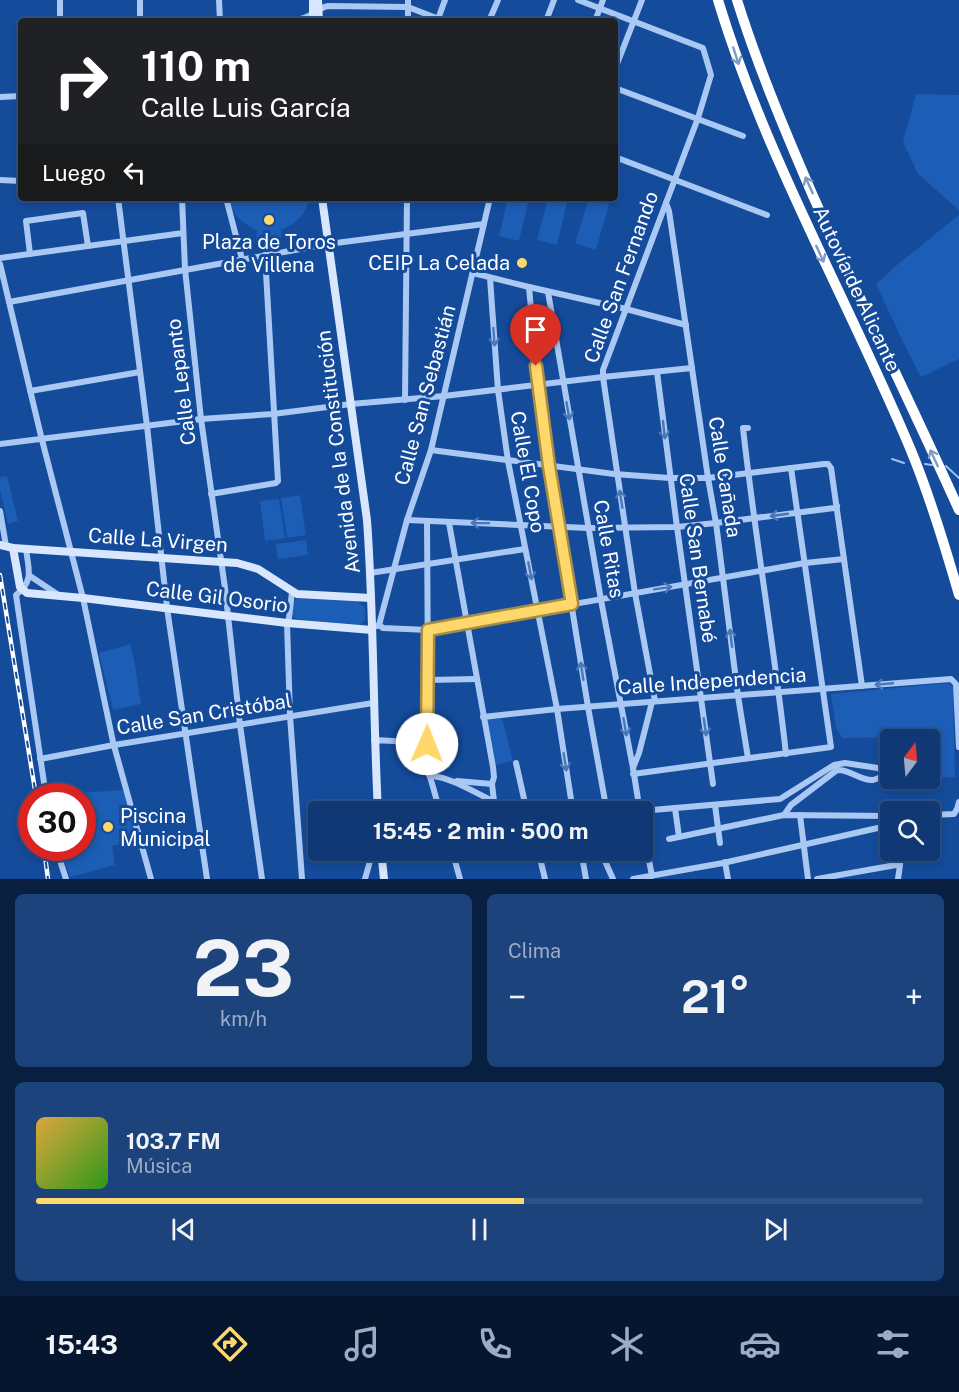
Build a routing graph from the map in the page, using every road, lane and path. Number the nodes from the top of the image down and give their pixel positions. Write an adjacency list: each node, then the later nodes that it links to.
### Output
1 (60, 0): 16 (street)
2 (140, 0): 17 (street)
3 (219, 0): 18 (street)
4 (313, 0): 15 (street)
5 (445, 0): 20 (street)
6 (498, 0): 21 (street)
7 (554, 0): 22 (street)
8 (578, 0): 14 (street)
9 (603, 0): 14 (street)
10 (642, 0): 24 (street)
11 (718, 0): 123 (highway, Autovía de Alicante, one-way to 123)
12 (737, 0): 91 (highway, Autovía de Alicante, one-way to 12)
13 (408, 4): 15 (street); 19 (street)
14 (600, 9): 23 (street); 24 (street)
15 (317, 11)
16 (61, 18)
17 (140, 18)
18 (220, 18)
19 (437, 18)
20 (441, 18)
21 (490, 18)
22 (547, 18)
23 (596, 18)
24 (634, 21): 25 (street); 29 (street, Calle San Fernando)
25 (618, 61)
26 (618, 89): 29 (street)
27 (18, 96): 28 (street)
28 (0, 97)
29 (698, 118): 30 (street); 32 (street, Calle San Fernando)
30 (743, 136)
31 (618, 158): 32 (street)
32 (674, 179): 41 (street, Calle San Fernando); 42 (street)
33 (0, 180): 34 (street)
34 (18, 181)
35 (118, 201): 46 (street)
36 (182, 201): 44 (street, Calle Lepanto)
37 (227, 201): 52 (street)
38 (324, 201): 47 (street, Avenida de la Constitución)
39 (407, 201): 45 (street)
40 (489, 201): 43 (street, Calle San Sebastián)
41 (666, 202): 61 (street, Calle San Fernando); 62 (street, Calle Cañada)
42 (766, 215)
43 (484, 224): 45 (street); 55 (street, Calle San Sebastián)
44 (183, 232): 46 (street); 54 (street, Calle Lepanto)
45 (408, 233): 47 (street); 72 (street)
46 (123, 240): 48 (street); 57 (street)
47 (328, 244): 50 (street); 73 (street, Avenida de la Constitución)
48 (88, 246): 49 (street); 49 (street)
49 (30, 254): 51 (street)
50 (265, 255): 52 (street); 74 (street)
51 (0, 258)
52 (242, 259): 54 (street)
53 (0, 264): 60 (street)
54 (184, 269): 57 (street); 75 (street, Calle Lepanto)
55 (473, 273): 56 (street); 71 (street, Calle San Sebastián)
56 (490, 278): 58 (street); 69 (street, Calle El Copo, one-way to 69)
57 (128, 281): 60 (street); 64 (street)
58 (529, 287): 59 (street); 68 (street)
59 (548, 292): 61 (street); 67 (street, Calle Ritas)
60 (9, 302): 70 (street)
61 (626, 309): 62 (street); 66 (street, Calle San Fernando)
62 (686, 325): 63 (street, Calle Cañada)
63 (692, 368): 65 (street); 88 (street, Calle Cañada)
64 (140, 372): 70 (street); 76 (street)
65 (657, 372): 66 (street); 87 (street, Calle San Bernabé, one-way to 87)
66 (603, 377): 67 (street); 85 (street, Calle San Fernando)
67 (563, 382): 68 (street); 84 (street, Calle Ritas, one-way to 84)
68 (538, 385): 69 (street); 82 (street)
69 (498, 390): 71 (street); 81 (street, Calle El Copo)
70 (30, 391): 78 (street)
71 (444, 396): 72 (street); 80 (street, Calle San Sebastián)
72 (405, 400): 73 (street)
73 (351, 404): 74 (street); 116 (street, Avenida de la Constitución)
74 (273, 414): 75 (street); 89 (street)
75 (201, 420): 76 (street); 89 (street, Calle Lepanto)
76 (147, 426): 78 (street); 108 (street)
77 (747, 428): 86 (street)
78 (42, 439): 79 (street); 107 (street)
79 (0, 444)
80 (431, 450): 81 (street); 95 (street, Calle San Sebastián)
81 (508, 461): 82 (street); 98 (street, Calle El Copo)
82 (549, 466): 84 (street); 100 (street)
83 (791, 468): 86 (street); 90 (street); 93 (street)
84 (578, 470): 85 (street); 103 (street, Calle Ritas)
85 (617, 474): 87 (street); 101 (street, Calle San Fernando, one-way to 85)
86 (748, 474): 88 (street); 94 (street)
87 (670, 478): 88 (street); 102 (street, Calle San Bernabé)
88 (708, 478): 99 (street, Calle Cañada)
89 (211, 494): 111 (street, Calle Lepanto)
90 (837, 506): 93 (street); 109 (street)
91 (959, 510)
92 (0, 511): 104 (street)
93 (798, 513): 94 (street, one-way to 94); 112 (street)
94 (755, 519): 99 (street); 115 (street)
95 (407, 520): 96 (street); 114 (street, Calle San Sebastián)
96 (427, 522): 97 (street); 113 (street)
97 (449, 523): 98 (street, one-way to 97); 110 (street)
98 (520, 524): 100 (street); 106 (street, Calle El Copo)
99 (716, 524): 102 (street); 118 (street, Calle Cañada)
100 (559, 526): 103 (street); 128 (street)
101 (625, 527): 102 (street); 103 (street); 122 (street, Calle San Fernando)
102 (677, 527): 119 (street, Calle San Bernabé)
103 (588, 528): 127 (street, Calle Ritas)
104 (6, 546): 105 (street, Calle La Virgen); 120 (street)
105 (26, 548): 107 (street, Calle La Virgen); 117 (street)
106 (525, 549): 110 (street); 130 (street, Calle El Copo, one-way to 130)
107 (71, 551): 108 (street, Calle La Virgen); 125 (street)
108 (161, 557): 111 (street, Calle La Virgen); 129 (street)
109 (844, 559): 112 (street); 138 (street)
110 (456, 560): 113 (street); 133 (street)
111 (221, 562): 121 (street, Calle La Virgen); 131 (street, Calle Lepanto)
112 (805, 563): 115 (street); 139 (street)
113 (428, 565): 114 (street); 135 (street)
114 (393, 570): 116 (street); 134 (street, Calle San Sebastián)
115 (763, 571): 118 (street); 140 (street)
116 (370, 573): 126 (street, Avenida de la Constitución)
117 (30, 576): 120 (street); 124 (street)
118 (724, 579): 119 (street); 141 (street, Calle Cañada, one-way to 118)
119 (685, 585): 122 (street, one-way to 119); 142 (street, Calle San Bernabé)
120 (25, 591): 124 (street, Calle Gil Osorio); 157 (street)
121 (292, 592): 126 (street); 132 (street)
122 (635, 593): 127 (street); 143 (street, Calle San Fernando)
123 (959, 595)
124 (58, 596): 125 (street, Calle Gil Osorio)
125 (83, 598): 129 (street, Calle Gil Osorio); 153 (street)
126 (371, 598): 134 (street, Avenida de la Constitución)
127 (601, 600): 128 (street); 145 (street, Calle Ritas)
128 (572, 604): 130 (street); 146 (street, one-way to 128)
129 (167, 608): 131 (street, Calle Gil Osorio); 151 (street)
130 (538, 610): 133 (street); 147 (street, Calle El Copo)
131 (227, 615): 132 (street, Calle Gil Osorio); 150 (street, Calle Lepanto)
132 (287, 622): 134 (street, Calle Gil Osorio); 148 (street)
133 (467, 623): 135 (street); 136 (street)
134 (375, 627): 135 (street); 144 (street, Avenida de la Constitución)
135 (428, 630): 137 (street)
136 (477, 679): 137 (street); 149 (street)
137 (428, 680): 160 (street)
138 (862, 686): 139 (street, Calle Independencia); 154 (street, Calle Independencia, one-way to 138)
139 (822, 689): 140 (street, Calle Independencia); 155 (street)
140 (780, 693): 141 (street, Calle Independencia); 155 (street)
141 (738, 696): 142 (street, Calle Independencia); 156 (street, Calle Cañada)
142 (700, 698): 143 (street, Calle Independencia); 159 (street, Calle San Bernabé, one-way to 159)
143 (654, 702): 145 (street, Calle Independencia); 162 (street, Calle San Fernando)
144 (373, 703): 148 (street, Calle San Cristóbal); 152 (street, Avenida de la Constitución)
145 (620, 704): 146 (street, Calle Independencia); 162 (street, Calle Ritas, one-way to 162)
146 (588, 707): 147 (street, Calle Independencia); 174 (street)
147 (556, 709): 149 (street, Calle Independencia); 173 (street, Calle El Copo, one-way to 173)
148 (290, 716): 150 (street, Calle San Cristóbal); 208 (street)
149 (483, 717): 166 (street)
150 (240, 725): 151 (street, Calle San Cristóbal); 207 (street, Calle Lepanto)
151 (185, 734): 153 (street, Calle San Cristóbal); 206 (street)
152 (374, 740): 160 (street); 169 (street, Avenida de la Constitución)
153 (114, 745): 157 (street, Calle San Cristóbal); 205 (street)
154 (959, 747)
155 (786, 754): 156 (street)
156 (748, 758): 159 (street)
157 (40, 759): 165 (street)
158 (516, 763): 172 (street)
159 (710, 763): 162 (street); 167 (street, Calle San Bernabé)
160 (427, 765): 163 (street)
161 (836, 768): 161 (street); 168 (street); 180 (street)
162 (633, 771): 175 (street, Calle Ritas)
163 (429, 775): 164 (street); 170 (street)
164 (453, 781): 166 (street); 171 (street)
165 (44, 783)
166 (492, 784): 171 (street)
167 (713, 784)
168 (780, 799): 177 (street); 180 (street)
169 (377, 801)
170 (437, 801)
171 (494, 801)
172 (525, 801)
173 (571, 801)
174 (605, 801)
175 (638, 801)
176 (959, 802): 182 (street)
177 (715, 805): 178 (street); 186 (street)
178 (675, 808): 179 (street); 188 (street)
179 (653, 810)
180 (784, 815): 181 (street); 186 (street)
181 (800, 815): 183 (street); 191 (street)
182 (940, 815)
183 (857, 816): 184 (street); 187 (street)
184 (880, 816)
185 (880, 827): 187 (street)
186 (718, 828): 188 (street); 190 (street)
187 (857, 832): 191 (street)
188 (679, 837): 189 (street)
189 (669, 839)
190 (720, 843)
191 (805, 843): 201 (street); 217 (street)
192 (60, 861): 204 (street)
193 (370, 861): 209 (street)
194 (382, 861): 210 (street)
195 (455, 861): 211 (street)
196 (541, 861): 212 (street)
197 (583, 861): 213 (street)
198 (605, 861): 214 (street)
199 (649, 861): 203 (street)
200 (899, 861): 202 (street)
201 (725, 862): 203 (street); 216 (street)
202 (898, 866): 218 (street); 219 (street)
203 (652, 876): 215 (street)
204 (66, 879)
205 (151, 879)
206 (207, 879)
207 (262, 879)
208 (302, 879)
209 (365, 879)
210 (384, 879)
211 (460, 879)
212 (545, 879)
213 (586, 879)
214 (613, 879)
215 (633, 879)
216 (728, 879)
217 (808, 879)
218 (817, 879)
219 (898, 879)

